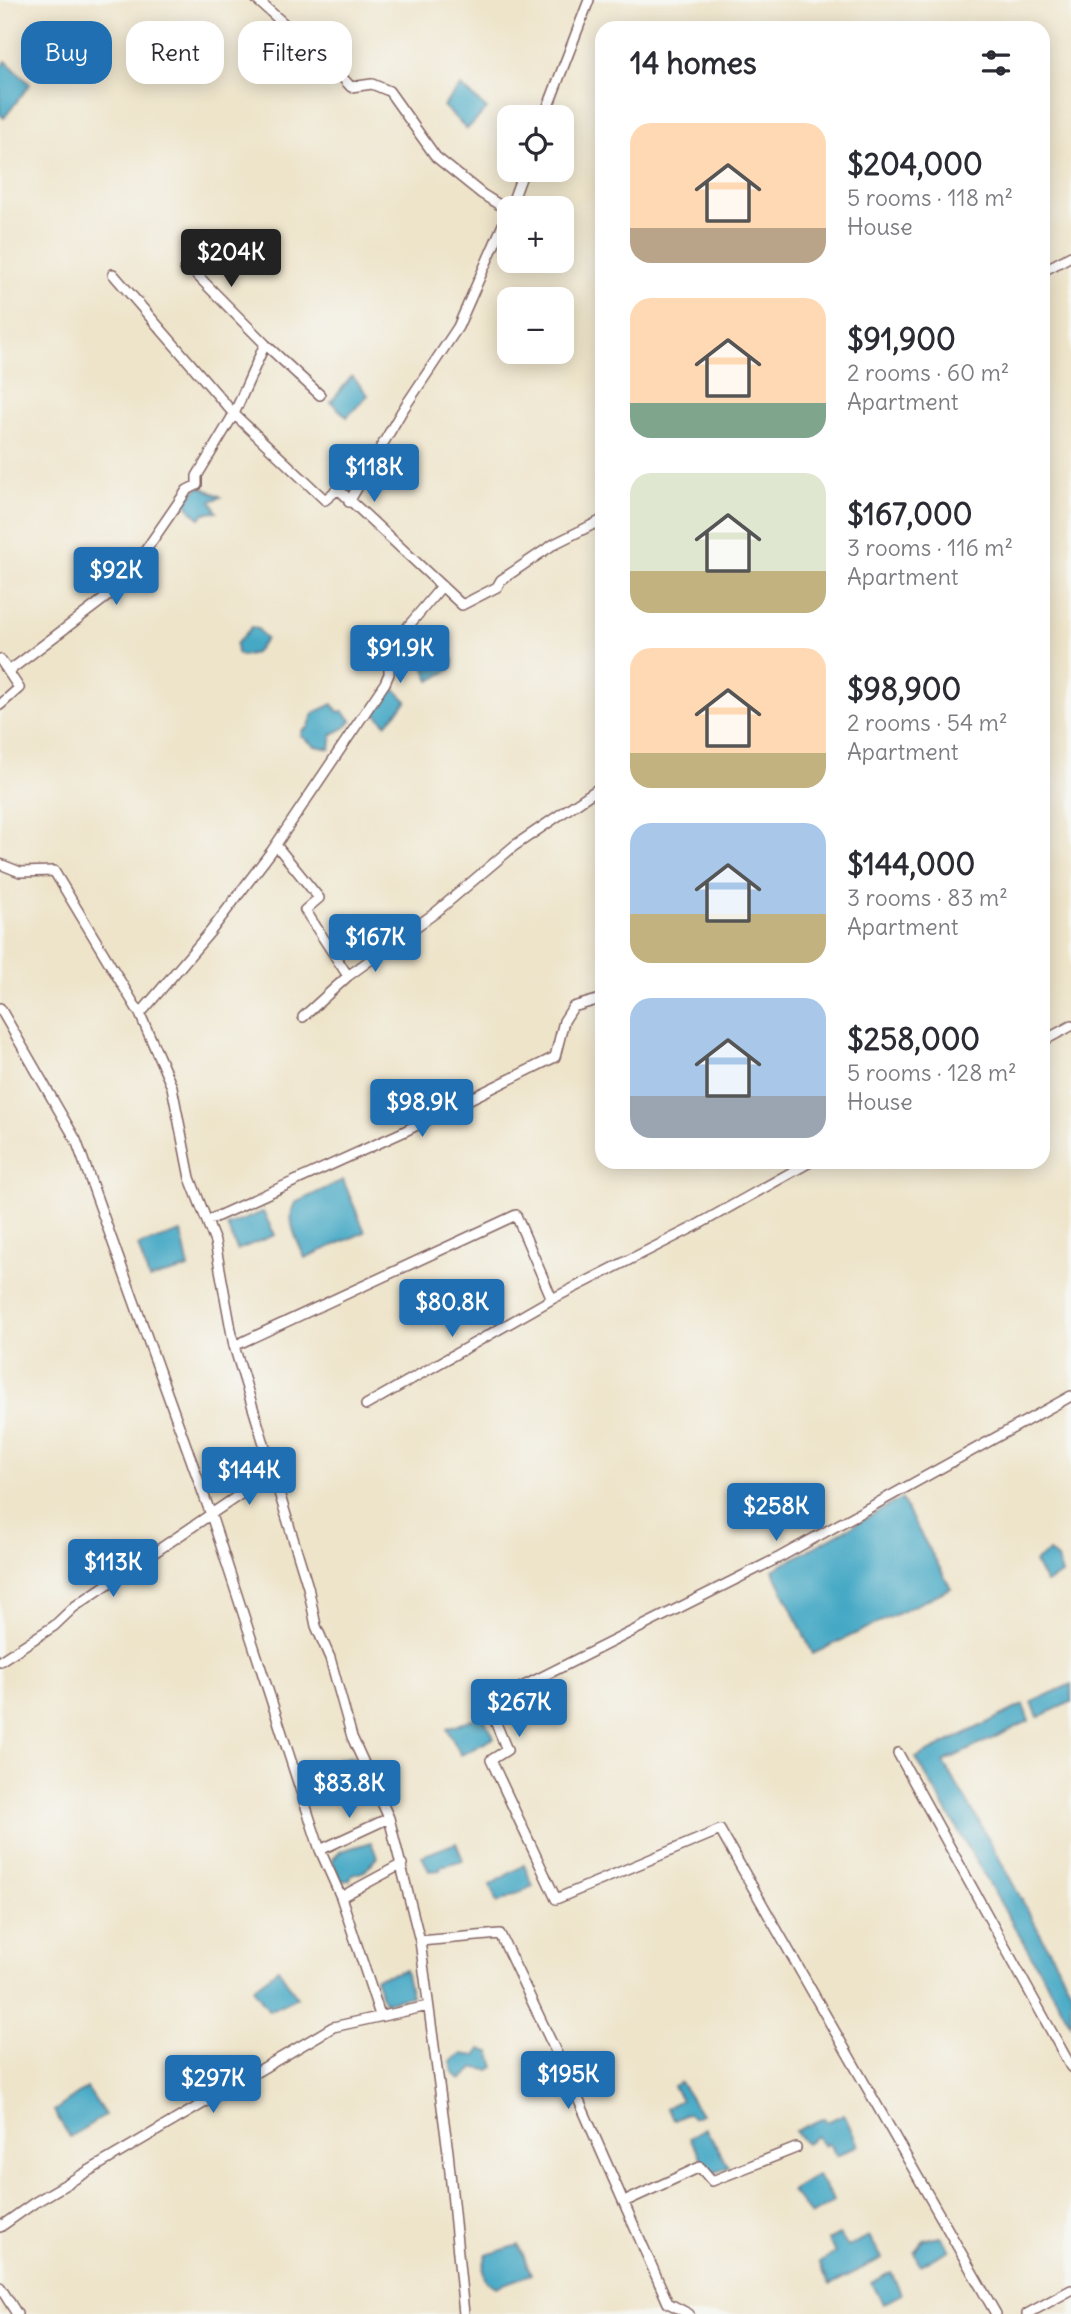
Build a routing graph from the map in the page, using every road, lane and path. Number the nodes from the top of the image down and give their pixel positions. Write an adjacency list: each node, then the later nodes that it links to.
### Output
1 (257, 0): 4 (street)
2 (589, 0): 3 (street)
3 (549, 105)
4 (497, 203)
5 (497, 239): 13 (street)
6 (1071, 256): 7 (street)
7 (1050, 267)
8 (185, 269): 10 (street)
9 (113, 274): 12 (street)
10 (265, 344): 11 (street); 12 (street)
11 (320, 395)
12 (234, 414): 13 (street); 17 (street)
13 (349, 502): 15 (street)
14 (595, 524): 15 (street)
15 (442, 586): 20 (street)
16 (0, 659): 17 (street)
17 (9, 671): 18 (street)
18 (0, 705)
19 (595, 791): 22 (street)
20 (276, 845): 22 (street); 25 (street)
21 (0, 864): 25 (street)
22 (348, 976): 26 (street)
23 (595, 1001): 30 (street)
24 (0, 1008): 36 (street)
25 (141, 1014): 30 (street)
26 (303, 1017)
27 (1071, 1026): 28 (street)
28 (1050, 1037)
29 (797, 1169): 31 (street)
30 (207, 1222): 32 (street)
31 (552, 1299): 32 (street); 34 (street)
32 (234, 1346): 35 (street)
33 (1071, 1396): 57 (street)
34 (366, 1405)
35 (275, 1477): 36 (street); 39 (street)
36 (211, 1515): 37 (street); 40 (street)
37 (0, 1661)
38 (898, 1753): 46 (street)
39 (389, 1818): 40 (street); 41 (street)
40 (320, 1850): 42 (street)
41 (402, 1864): 42 (street); 43 (street)
42 (341, 1898): 45 (street)
43 (420, 1941): 44 (street); 48 (street)
44 (428, 2006): 45 (street); 54 (street)
45 (380, 2015): 49 (street)
46 (1071, 2067)
47 (796, 2148): 48 (street)
48 (624, 2203): 52 (street)
49 (0, 2227)
50 (0, 2287): 53 (street)
51 (1071, 2290): 58 (street)
52 (668, 2302): 55 (street); 56 (street)
53 (17, 2314)
54 (464, 2314)
55 (672, 2314)
56 (689, 2314)
57 (996, 2314)
58 (1027, 2314)

